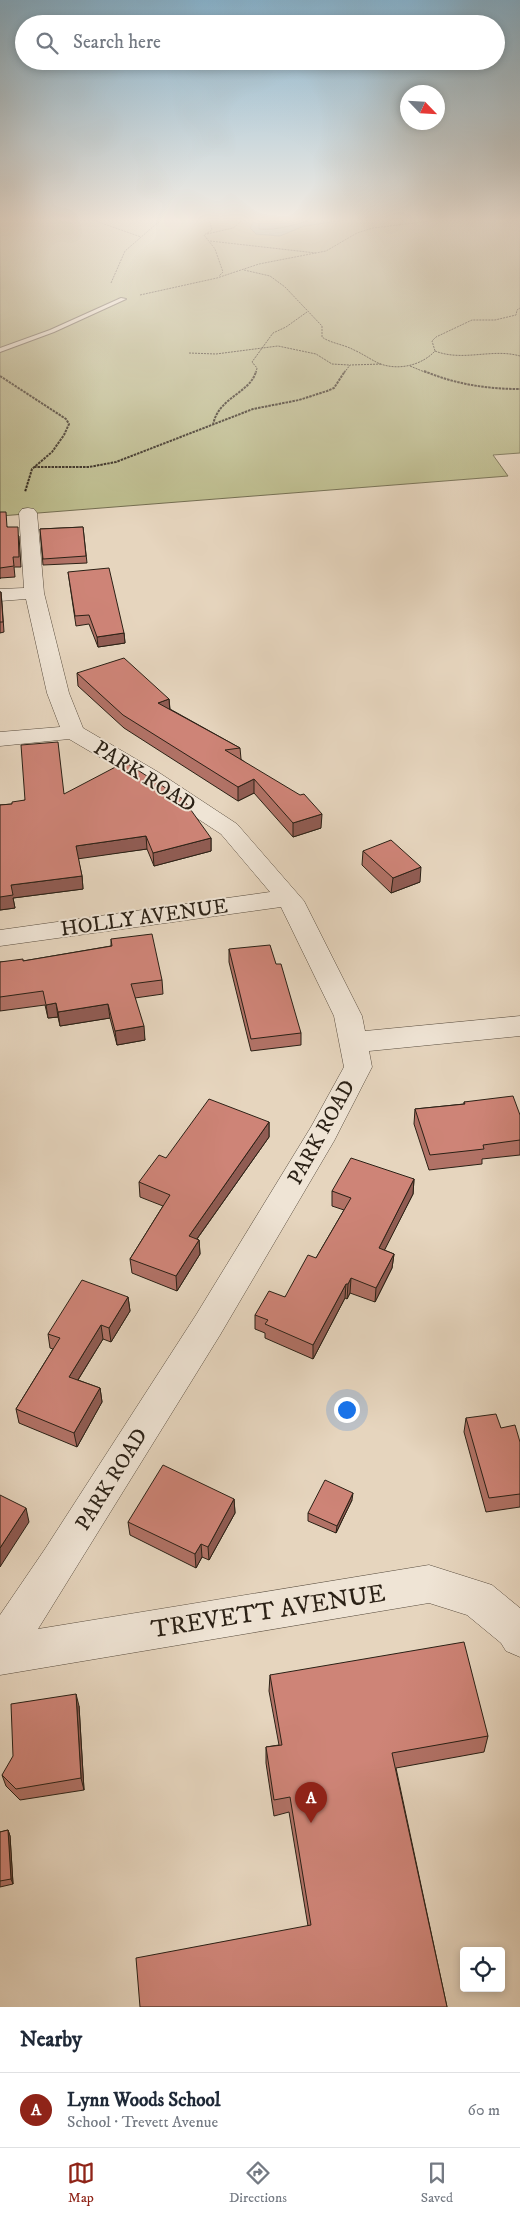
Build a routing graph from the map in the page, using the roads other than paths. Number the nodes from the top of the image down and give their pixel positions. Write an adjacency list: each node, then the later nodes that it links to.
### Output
1 (92, 313): 2 (lane)
2 (0, 350)
3 (28, 513): 4 (street, PARK ROAD)
4 (34, 592): 5 (street); 6 (street, PARK ROAD)
5 (0, 595)
6 (73, 732): 7 (street); 8 (street, PARK ROAD)
7 (0, 739)
8 (287, 898): 9 (street, HOLLY AVENUE); 11 (street, PARK ROAD)
9 (0, 938)
10 (520, 1026): 11 (street)
11 (353, 1042): 13 (street, PARK ROAD)
12 (520, 1637): 14 (street, TREVETT AVENUE)
13 (0, 1650)
14 (0, 1655)

